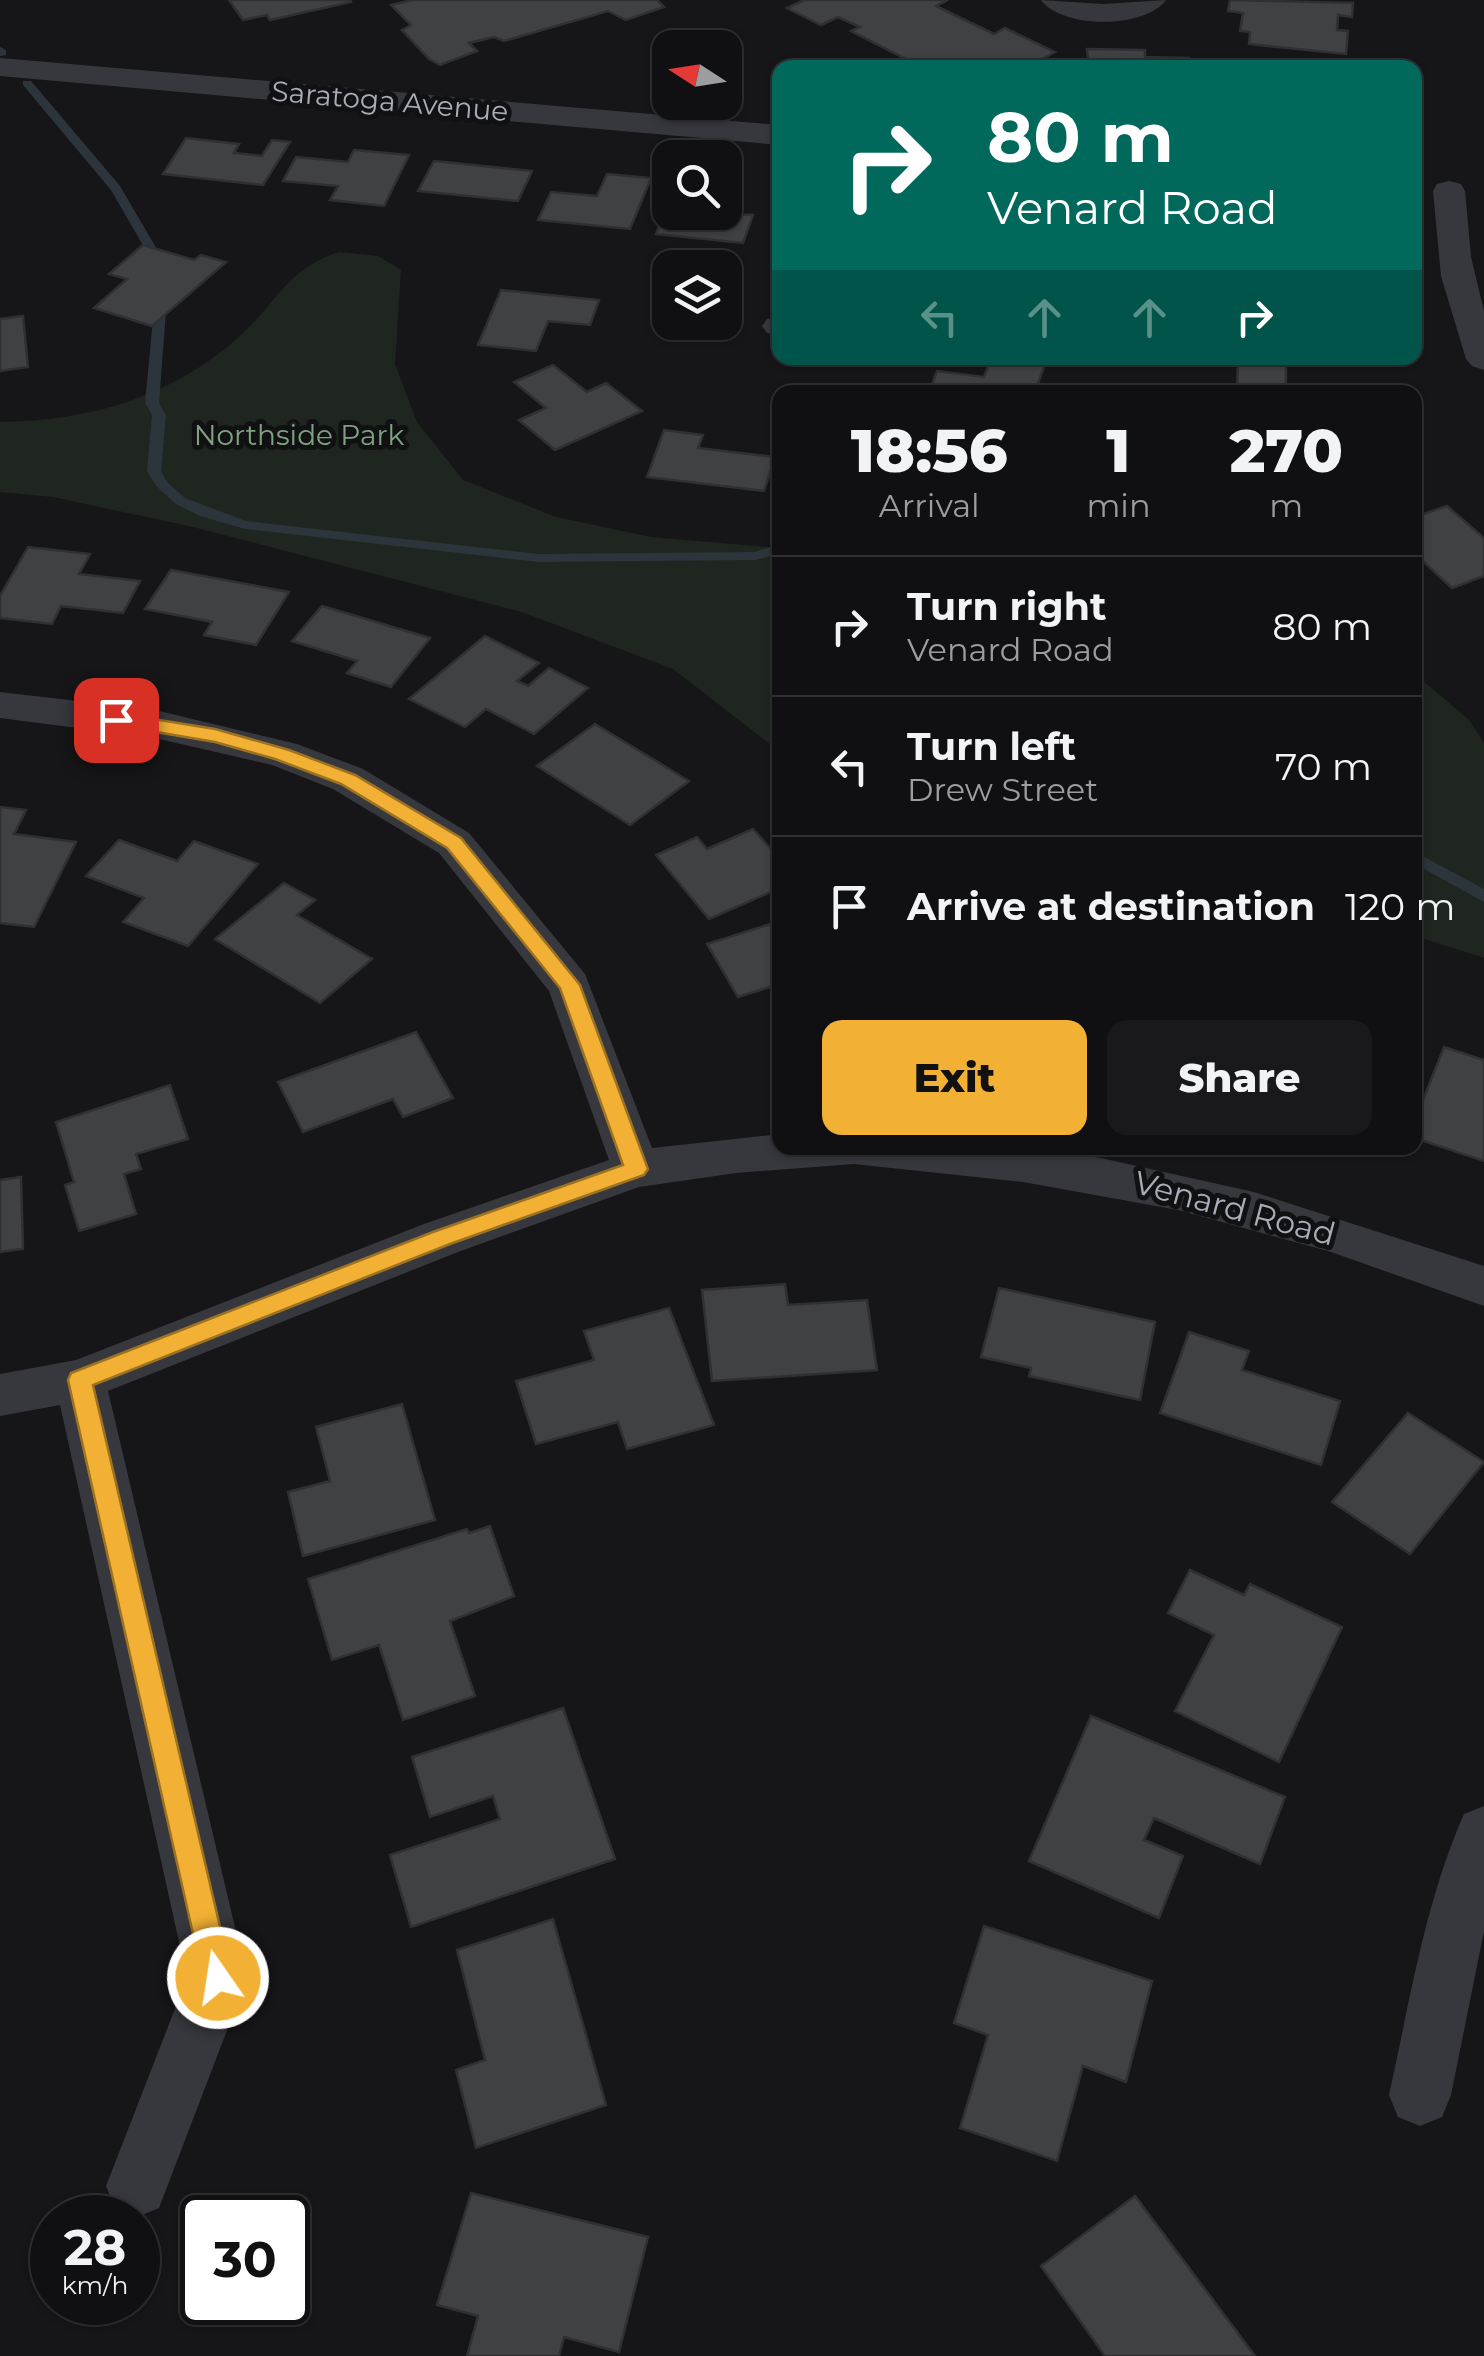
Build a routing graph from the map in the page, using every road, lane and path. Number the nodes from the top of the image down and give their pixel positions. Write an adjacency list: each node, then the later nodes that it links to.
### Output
1 (1056, 0): 2 (street)
2 (1151, 0)
3 (12, 77): 4 (street, Saratoga Avenue)
4 (772, 135)
5 (1432, 189): 6 (street); 7 (street)
6 (1484, 194)
7 (1484, 360)
8 (0, 705): 11 (street)
9 (772, 1152): 11 (street)
10 (979, 1155): 12 (street, Venard Road)
11 (636, 1169): 13 (street)
12 (1484, 1286)
13 (80, 1380): 14 (street); 17 (street)
14 (0, 1395)
15 (1484, 1833): 16 (street)
16 (1420, 2094)
17 (137, 2186)

